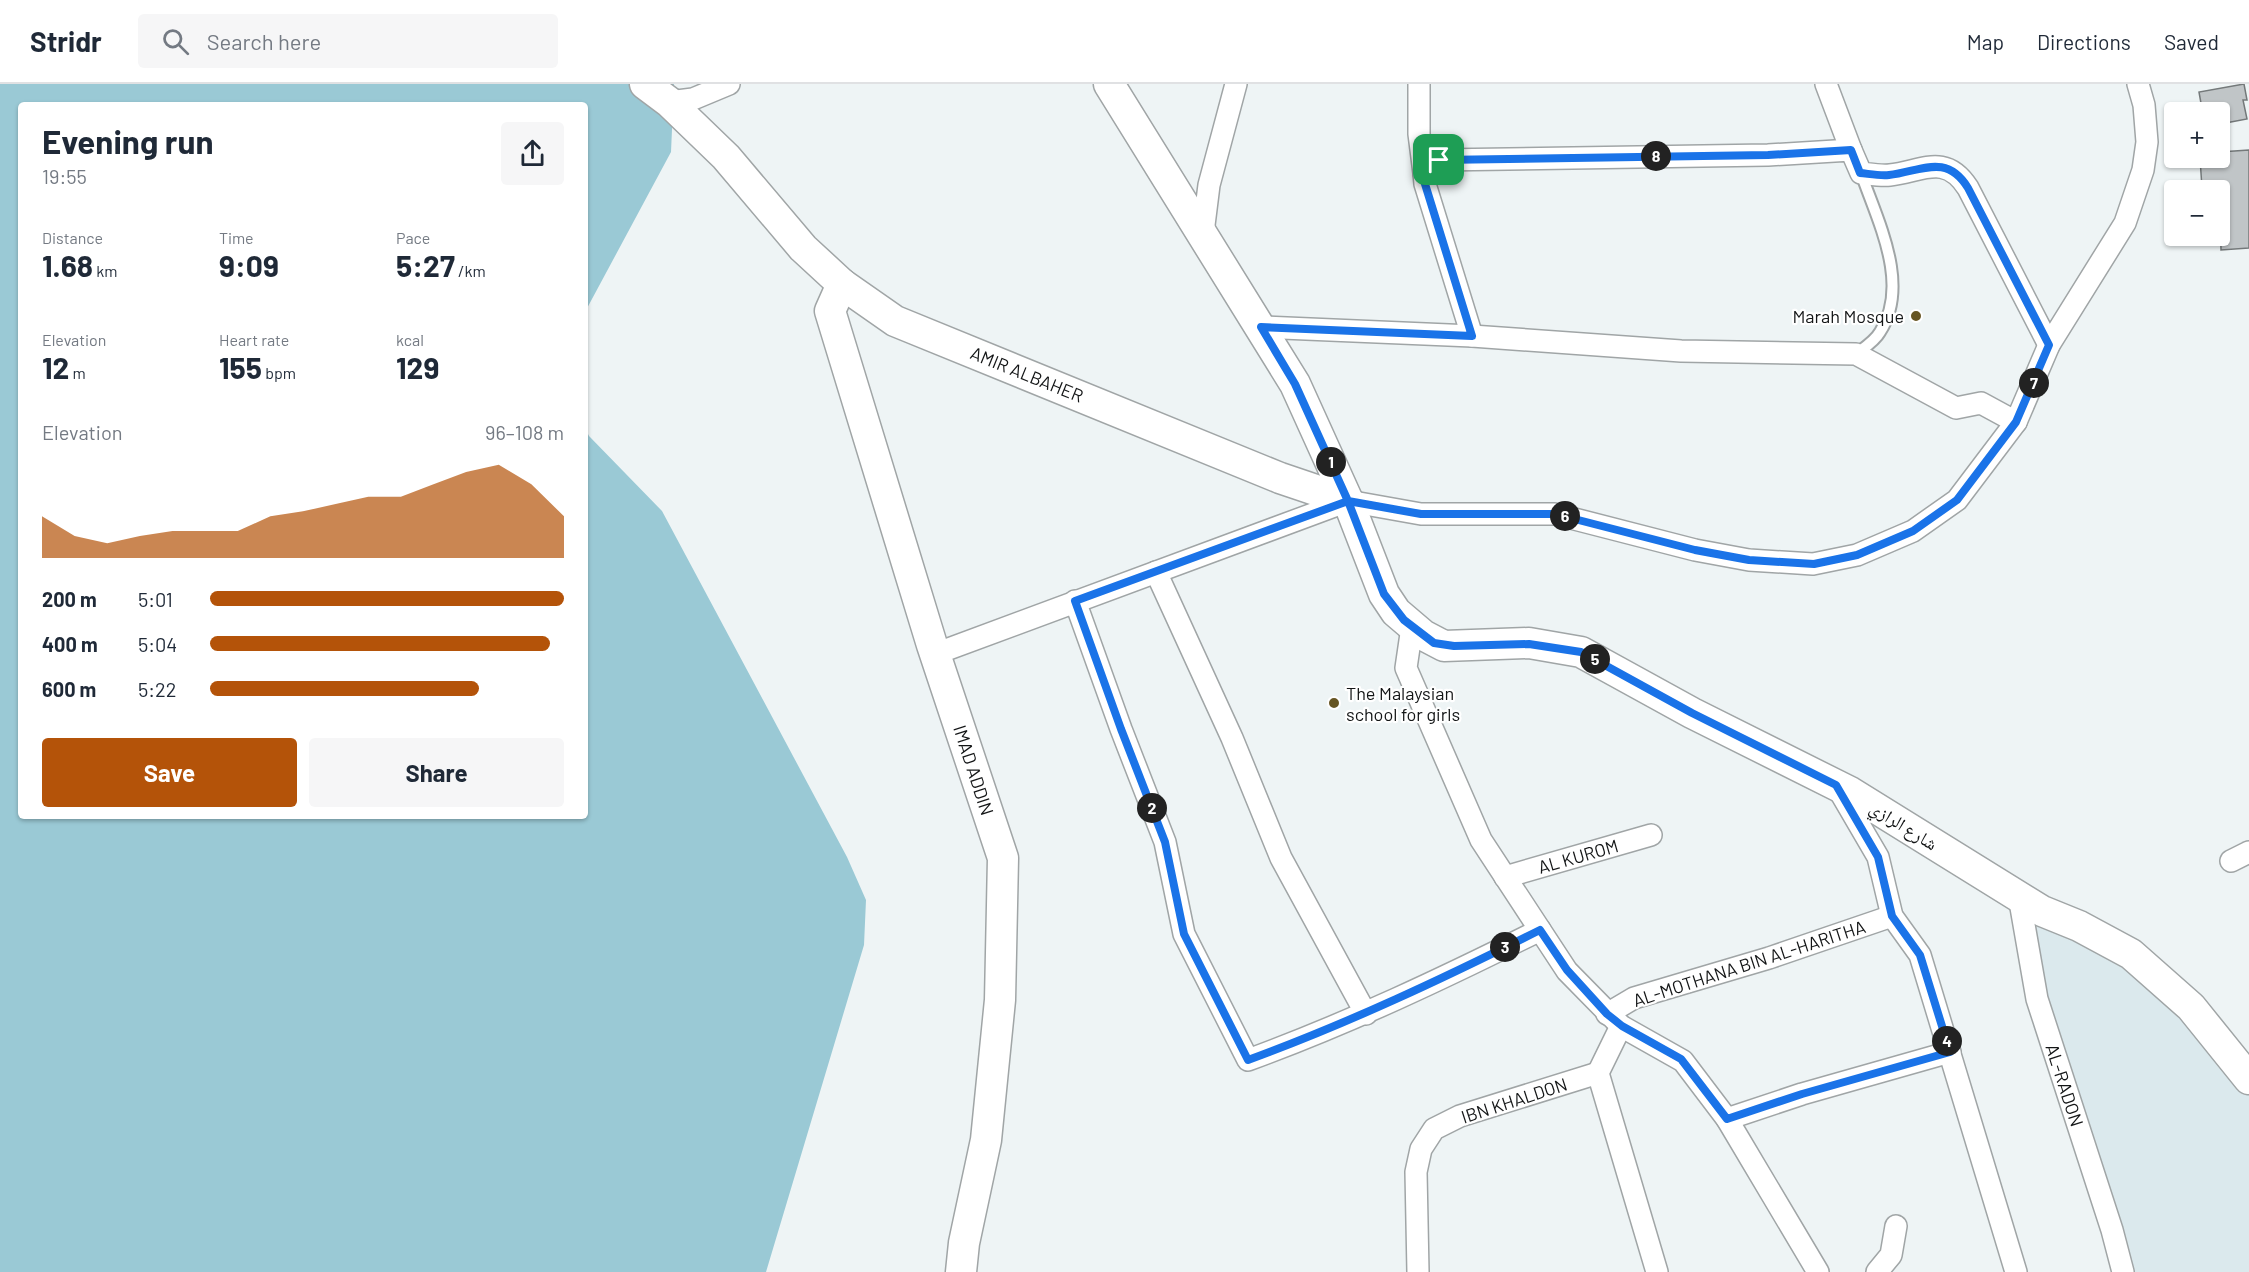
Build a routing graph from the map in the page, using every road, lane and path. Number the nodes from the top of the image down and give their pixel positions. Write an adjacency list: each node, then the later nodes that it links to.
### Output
1 (645, 84): 8 (street, AMIR ALBAHER)
2 (729, 84): 8 (street)
3 (1109, 84): 12 (street)
4 (1236, 84): 12 (street)
5 (1419, 84): 10 (street)
6 (1826, 84): 9 (street)
7 (2138, 84): 16 (street)
8 (669, 102): 13 (street, AMIR ALBAHER)
9 (1851, 150): 10 (street); 11 (street)
10 (1424, 173): 15 (street)
11 (1860, 173): 16 (street); 17 (lane)
12 (1203, 233): 14 (street)
13 (842, 284): 19 (street, AMIR ALBAHER); 23 (street, IMAD ADDIN)
14 (1261, 327): 15 (street); 19 (street)
15 (1472, 336): 17 (street)
16 (2049, 345): 18 (street)
17 (1857, 354): 18 (street)
18 (2016, 422): 19 (street)
19 (1348, 501): 20 (street); 22 (street)
20 (1156, 572): 21 (street); 30 (street)
21 (1075, 601): 23 (street); 30 (street)
22 (1412, 627): 24 (street, شارع الرازي); 26 (street)
23 (935, 654): 37 (street, IMAD ADDIN)
24 (1836, 785): 27 (street, شارع الرازي); 28 (street)
25 (1651, 835): 26 (street, AL KUROM)
26 (1505, 877): 29 (street)
27 (2019, 896): 34 (street, شارع الرازي); 43 (street, AL-RADON)
28 (1892, 916): 31 (street, AL-MOTHANA BIN AL-HARITHA); 32 (street)
29 (1540, 930): 30 (street); 31 (street)
30 (1366, 1014)
31 (1614, 1020): 33 (street); 35 (street)
32 (1950, 1052): 35 (street); 42 (street)
33 (1598, 1073): 38 (street, IBN KHALDON); 39 (street)
34 (2249, 1079)
35 (1727, 1119): 40 (street)
36 (1896, 1226): 41 (street)
37 (961, 1272)
38 (1418, 1272)
39 (1657, 1272)
40 (1818, 1272)
41 (1877, 1272)
42 (2016, 1272)
43 (2123, 1272)

